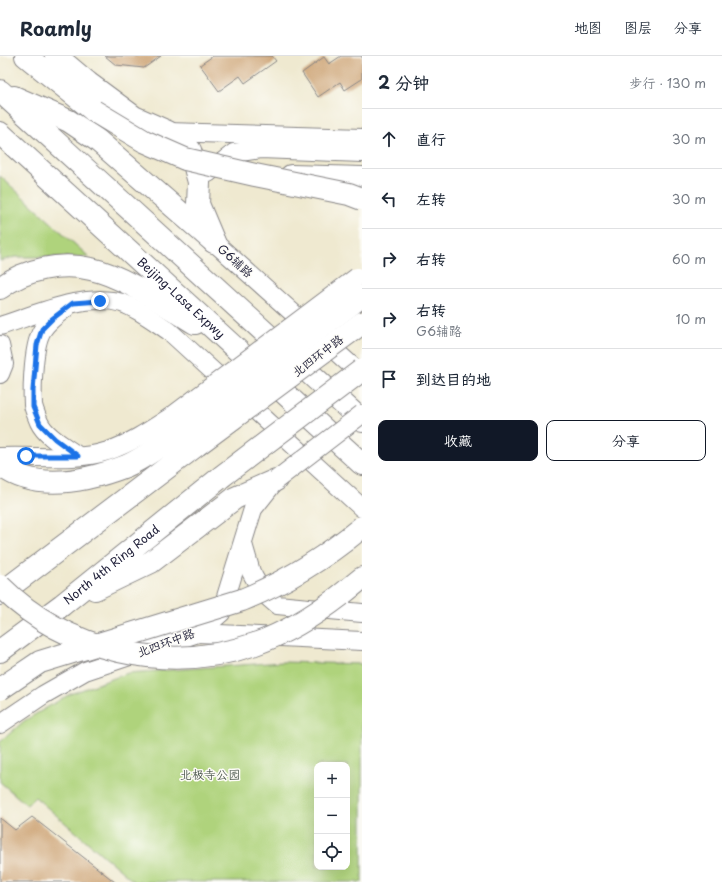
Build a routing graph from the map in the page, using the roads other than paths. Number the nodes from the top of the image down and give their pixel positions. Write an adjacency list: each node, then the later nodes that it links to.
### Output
1 (26, 56): 8 (main road, bridge)
2 (56, 56): 4 (main road, G6辅路)
3 (0, 91): 12 (main road); 24 (main road)
4 (168, 132): 6 (street); 10 (main road, G6辅路)
5 (0, 133): 19 (main road, Beijing-Lasa Expwy)
6 (362, 138)
7 (362, 153): 10 (street)
8 (255, 175): 9 (main road, bridge); 11 (main road, bridge)
9 (362, 178)
10 (199, 182): 12 (main road, G6辅路)
11 (362, 199)
12 (214, 242): 22 (street, G6辅路)
13 (360, 282): 25 (street, bridge); 28 (main road, bridge)
14 (0, 288): 19 (main road)
15 (73, 303): 17 (street); 25 (street); 30 (street)
16 (362, 323): 35 (main road, 北四环中路, bridge)
17 (0, 326)
18 (0, 345): 21 (street)
19 (235, 346): 27 (main road, Beijing-Lasa Expwy)
20 (362, 370): 36 (main road, North 4th Ring Road, bridge)
21 (0, 374)
22 (362, 375)
23 (362, 414): 29 (street, 北四环中路, bridge)
24 (362, 422)
25 (78, 456): 26 (street)
26 (0, 457)
27 (362, 464)
28 (0, 465)
29 (276, 480): 32 (street, 北四环中路); 36 (main road)
30 (362, 508)
31 (362, 527): 41 (main road, bridge)
32 (243, 544): 37 (street); 38 (street, 北四环中路)
33 (362, 578): 34 (main road, bridge)
34 (0, 586)
35 (0, 594)
36 (62, 605): 40 (main road, North 4th Ring Road)
37 (362, 613)
38 (198, 633): 39 (street); 42 (street, 北四环中路)
39 (362, 642)
40 (0, 650)
41 (0, 689)
42 (0, 724)

